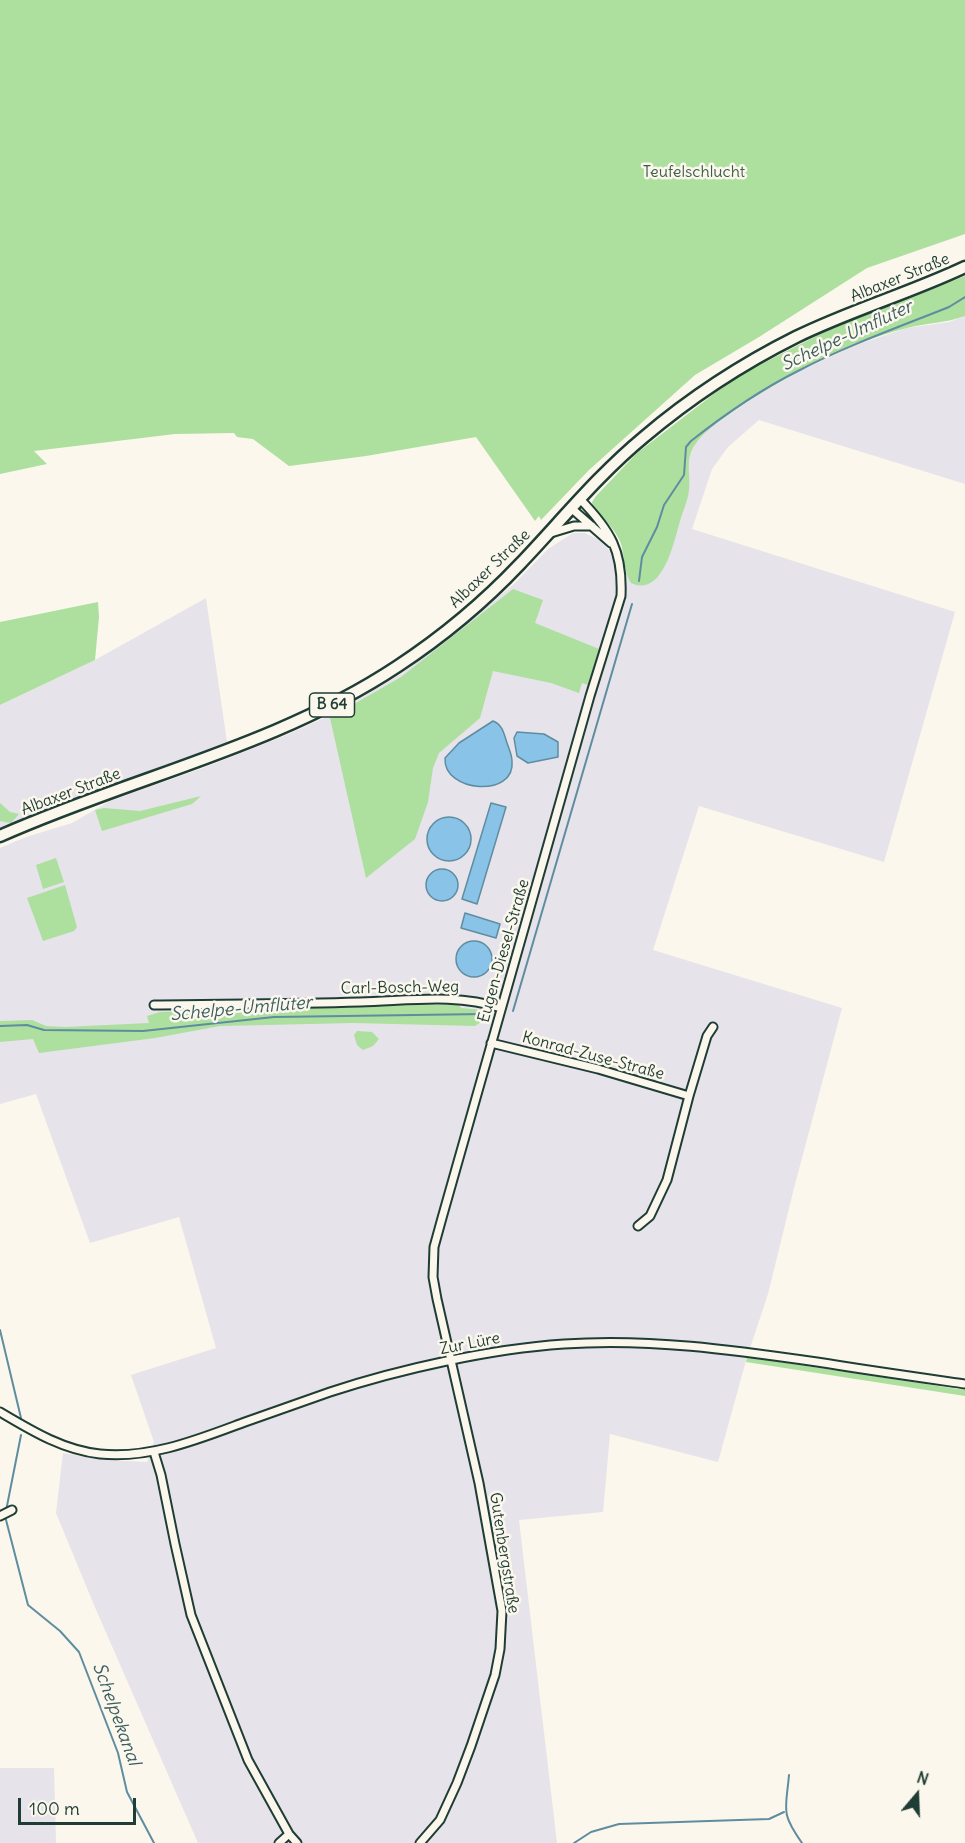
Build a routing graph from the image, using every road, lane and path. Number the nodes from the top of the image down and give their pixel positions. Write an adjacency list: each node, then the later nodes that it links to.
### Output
1 (965, 267): 2 (main road, Albaxer Straße / B 64)
2 (580, 499): 3 (main road, Albaxer Straße / B 64); 6 (street, Eugen-Diesel-Straße)
3 (571, 508): 4 (street); 5 (main road, Albaxer Straße / B 64)
4 (592, 526): 5 (street); 6 (street)
5 (548, 534): 7 (main road, Albaxer Straße / B 64)
6 (616, 549): 9 (street, Eugen-Diesel-Straße)
7 (0, 837)
8 (154, 1005): 9 (street, Carl-Bosch-Weg)
9 (501, 1008): 11 (street, Eugen-Diesel-Straße)
10 (713, 1027): 12 (street)
11 (491, 1043): 12 (street, Konrad-Zuse-Straße); 14 (street, Eugen-Diesel-Straße)
12 (689, 1096): 13 (street)
13 (638, 1226)
14 (450, 1362): 15 (street, Zur Lüre); 17 (street, Zur Lüre); 23 (street, Gutenbergstraße)
15 (965, 1384)
16 (0, 1412): 17 (street, Zur Lüre)
17 (154, 1452): 20 (street)
18 (12, 1510): 19 (street)
19 (1, 1515)
20 (289, 1834): 21 (street); 22 (street)
21 (279, 1843)
22 (297, 1843)
23 (420, 1843)

